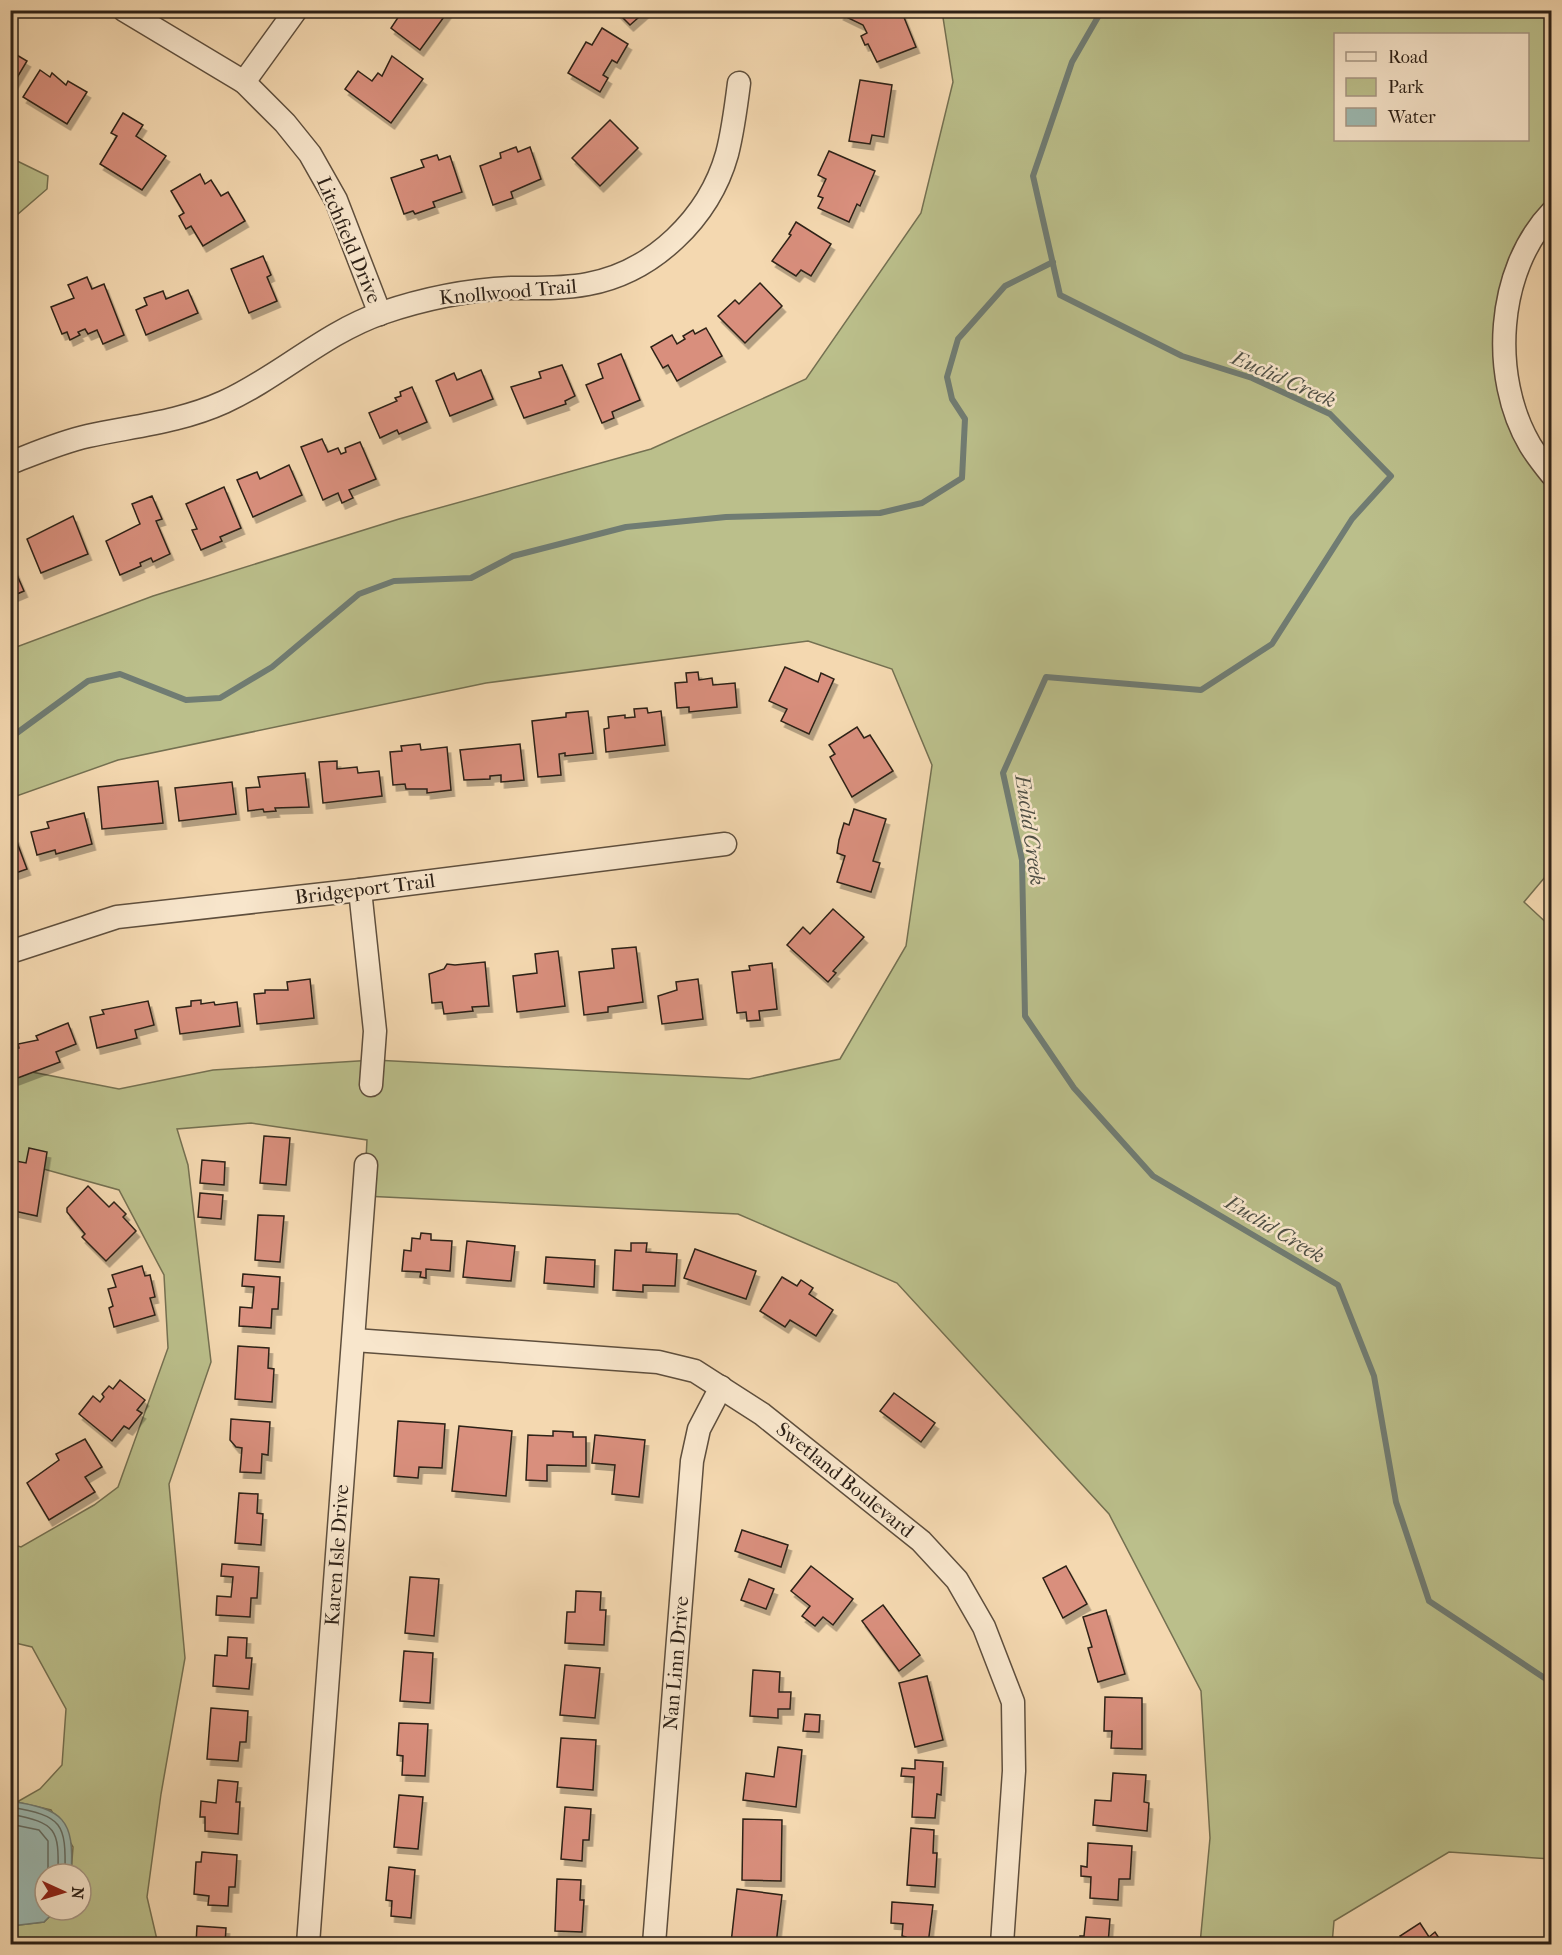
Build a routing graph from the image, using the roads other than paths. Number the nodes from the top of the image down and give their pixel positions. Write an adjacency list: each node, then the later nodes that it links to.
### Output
1 (124, 10): 3 (street, Litchfield Drive)
2 (296, 10): 3 (street)
3 (244, 82): 6 (street, Litchfield Drive)
4 (740, 83): 6 (street, Knollwood Trail)
5 (1551, 212): 8 (street)
6 (380, 314): 7 (street, Knollwood Trail)
7 (10, 463)
8 (1551, 475)
9 (725, 844): 10 (street, Bridgeport Trail)
10 (360, 890): 11 (street, Bridgeport Trail); 12 (street)
11 (10, 952)
12 (371, 1085)
13 (366, 1165): 14 (street, Karen Isle Drive)
14 (354, 1340): 15 (street, Swetland Boulevard); 16 (street, Karen Isle Drive)
15 (721, 1387): 17 (street, Nan Linn Drive); 18 (street, Swetland Boulevard)
16 (308, 1944)
17 (654, 1944)
18 (1002, 1944)

